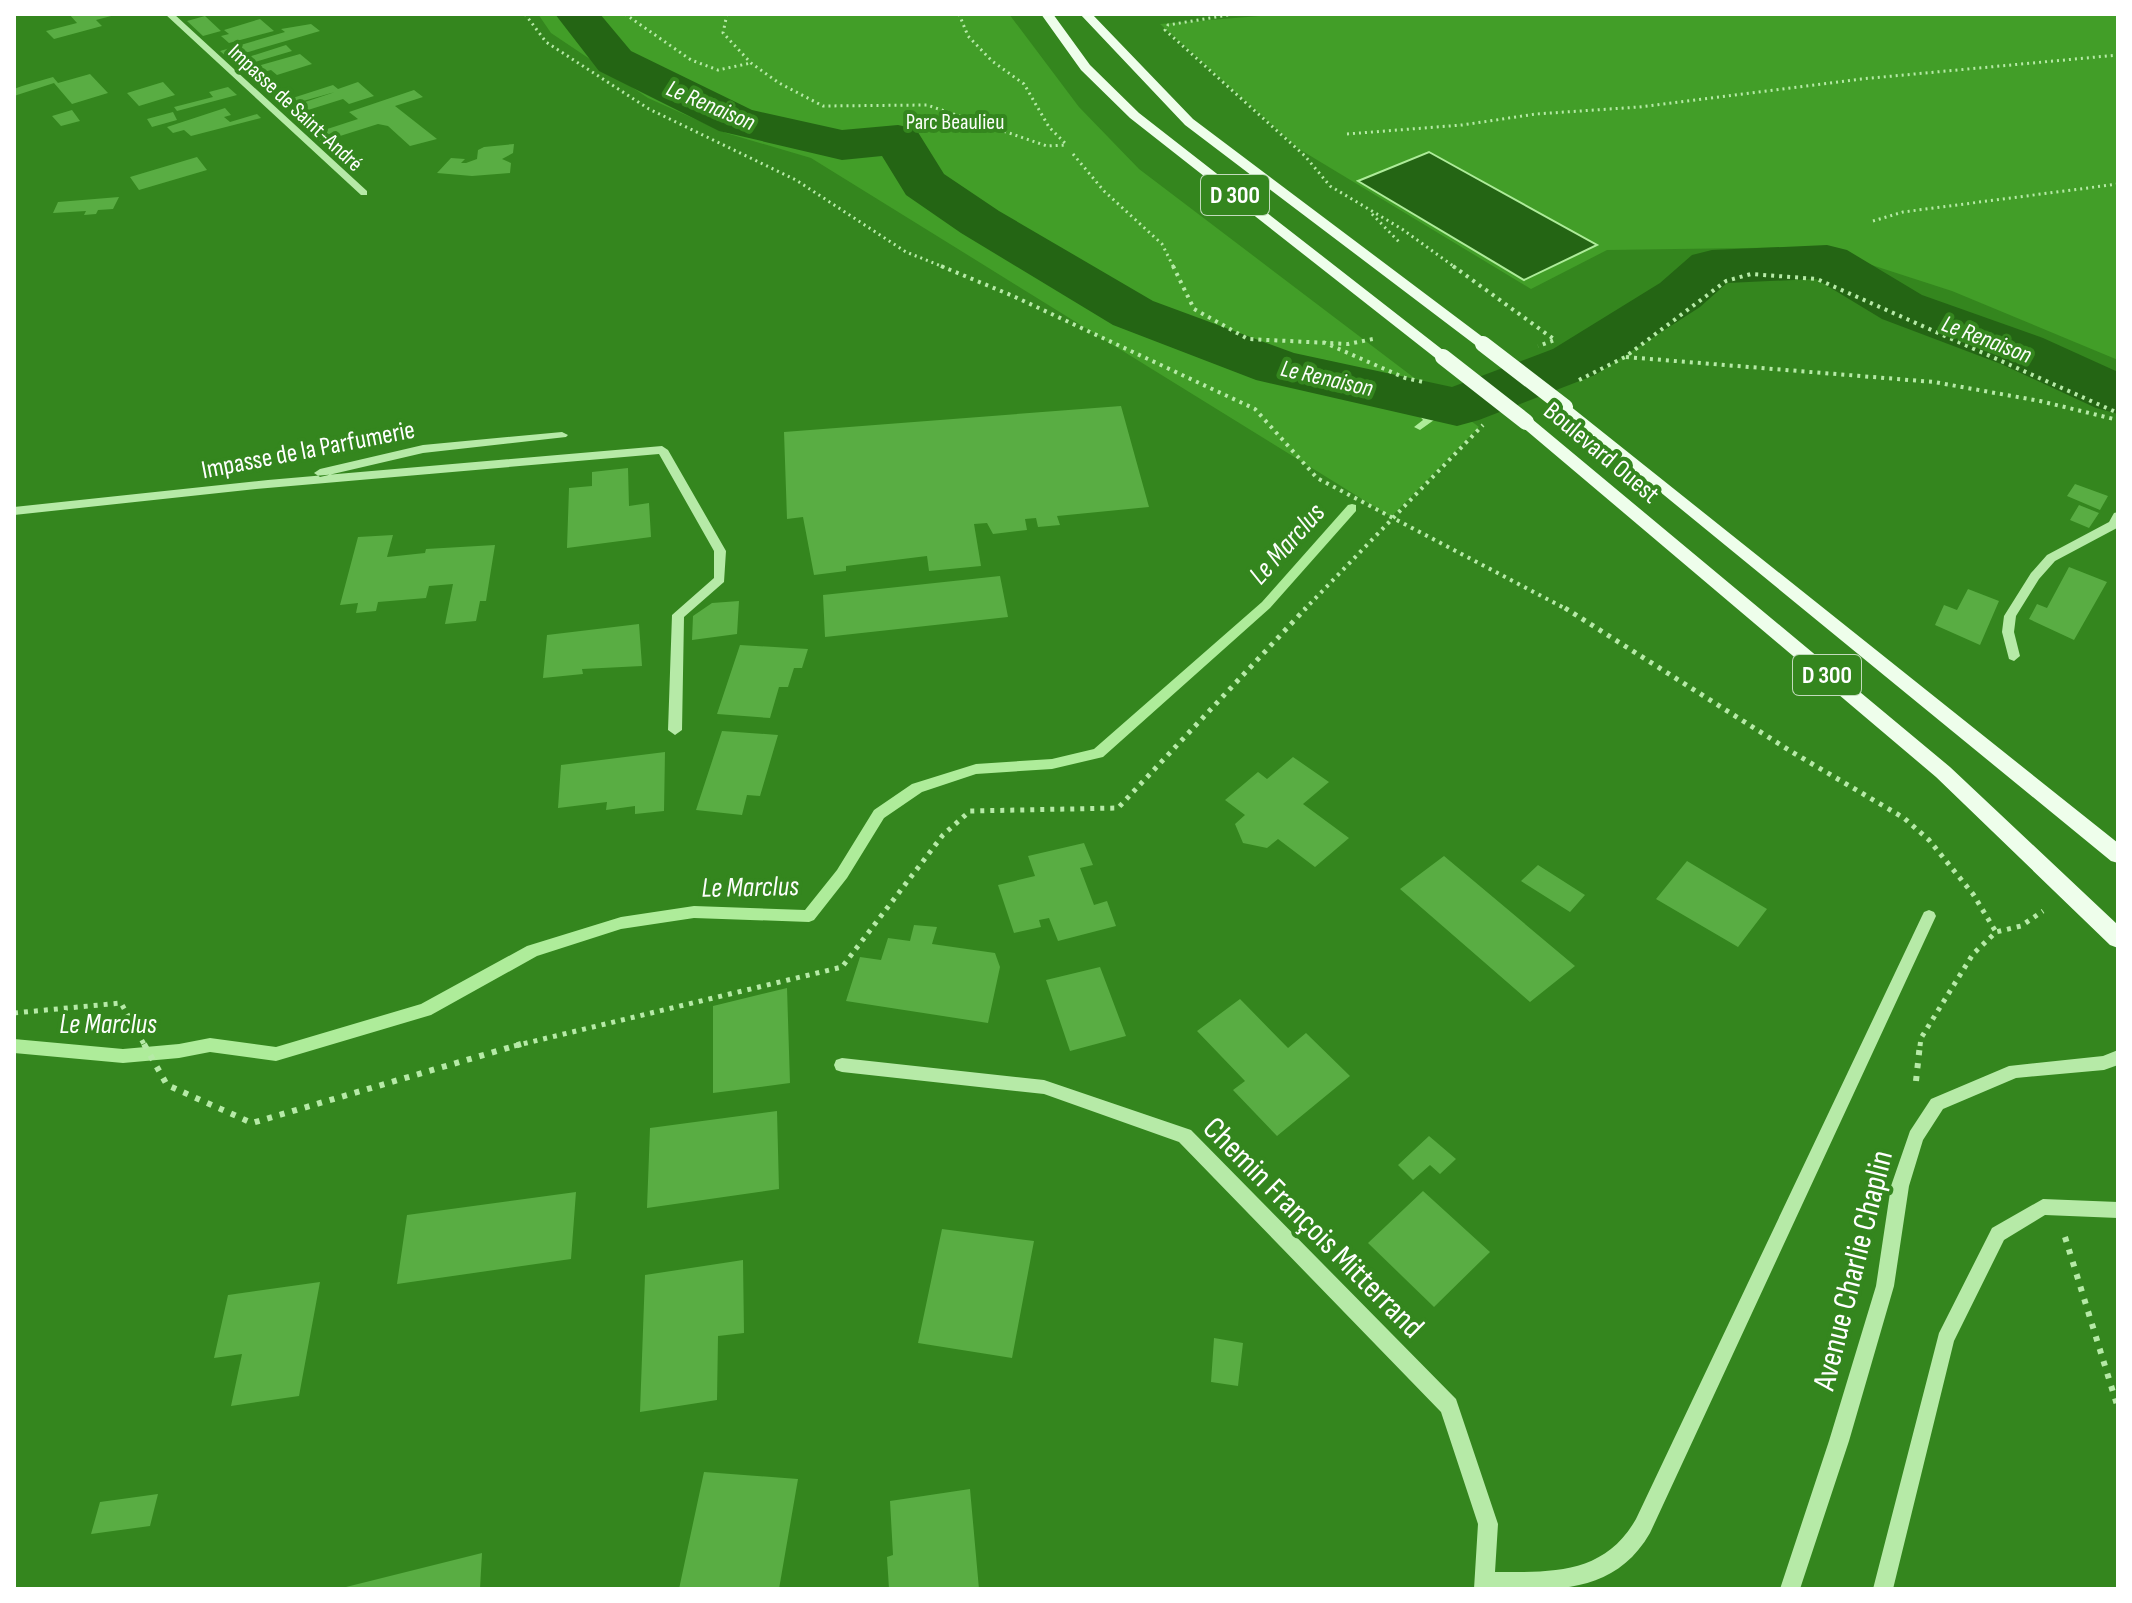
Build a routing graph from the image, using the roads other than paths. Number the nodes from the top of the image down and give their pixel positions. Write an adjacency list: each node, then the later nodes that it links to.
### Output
1 (169, 14): 4 (street, Impasse de Saint-André)
2 (1047, 14): 13 (main road, Boulevard Ouest / D 300, bridge)
3 (1086, 14): 11 (main road, Boulevard Ouest / D 300, bridge)
4 (364, 193)
5 (562, 435): 6 (street, Impasse de la Parfumerie)
6 (259, 486): 7 (street, Impasse de la Parfumerie); 10 (street)
7 (14, 511)
8 (2118, 516): 9 (street)
9 (2014, 656)
10 (675, 730)
11 (2118, 855)
12 (1929, 916): 17 (street)
13 (2118, 939)
14 (2118, 1057): 18 (street, Avenue Charlie Chaplin)
15 (842, 1065): 17 (street, Chemin François Mitterrand)
16 (2118, 1210): 19 (street)
17 (1486, 1585)
18 (1790, 1589)
19 (1883, 1589)

